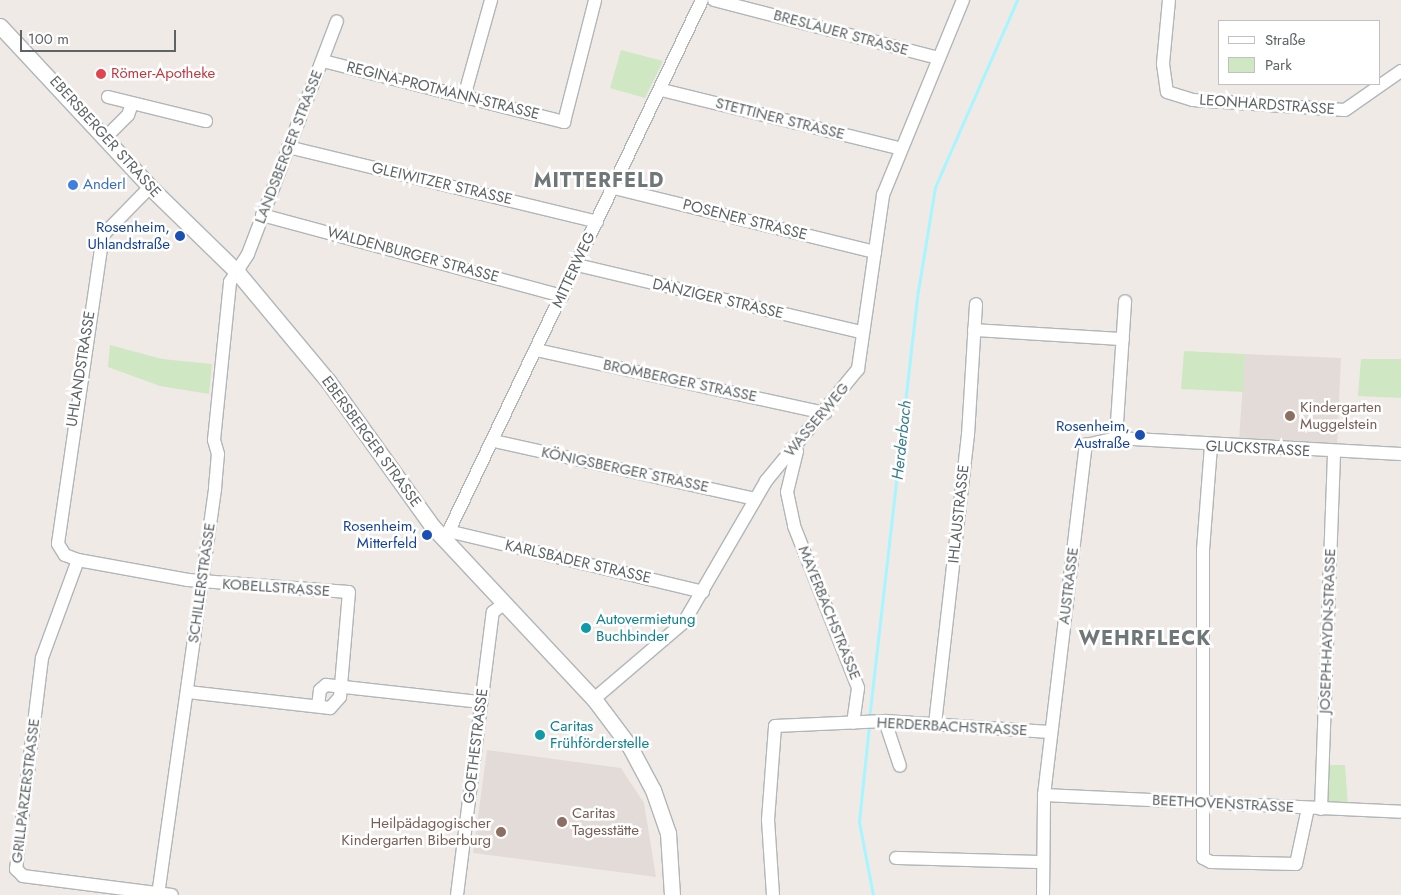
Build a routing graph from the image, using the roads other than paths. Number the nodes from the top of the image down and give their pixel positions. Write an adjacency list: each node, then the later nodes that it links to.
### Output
1 (491, 0): 15 (street)
2 (595, 0): 15 (street, REGINA-PROTMANN-STRASSE)
3 (702, 0): 14 (street, MITTERWEG)
4 (714, 0): 9 (street, BRESLAUER STRASSE)
5 (963, 0): 9 (street, WASSERWEG)
6 (1169, 0): 12 (street, LEONHARDSTRASSE)
7 (337, 21): 10 (street, LANDSBERGER STRASSE)
8 (0, 26): 19 (street, EBERSBERGER STRASSE)
9 (939, 58): 21 (street, WASSERWEG)
10 (323, 61): 15 (street, REGINA-PROTMANN-STRASSE); 20 (street, LANDSBERGER STRASSE)
11 (1401, 71): 13 (street, LEONHARDSTRASSE)
12 (1381, 85)
13 (1381, 85)
14 (662, 90): 21 (street, STETTINER STRASSE); 23 (street, MITTERWEG)
15 (464, 97)
16 (108, 98): 17 (street)
17 (132, 104): 18 (street); 19 (street)
18 (206, 121)
19 (107, 136): 22 (street, EBERSBERGER STRASSE)
20 (288, 147): 24 (street, LANDSBERGER STRASSE); 25 (street, GLEIWITZER STRASSE)
21 (899, 148): 26 (street, WASSERWEG)
22 (150, 187): 28 (street, EBERSBERGER STRASSE); 45 (street, UHLANDSTRASSE)
23 (614, 188): 25 (street, MITTERWEG); 26 (street, POSENER STRASSE)
24 (262, 215): 28 (street, LANDSBERGER STRASSE); 29 (street, WALDENBURGER STRASSE)
25 (597, 222): 27 (street, MITTERWEG)
26 (875, 252): 33 (street, WASSERWEG)
27 (577, 265): 29 (street, MITTERWEG); 33 (street, DANZIGER STRASSE)
28 (238, 273): 44 (street, EBERSBERGER STRASSE); 46 (street, SCHILLERSTRASSE)
29 (562, 296): 35 (street, MITTERWEG)
30 (1125, 301): 34 (street)
31 (976, 304): 32 (street, IHLAUSTRASSE)
32 (974, 330): 34 (street); 55 (street, IHLAUSTRASSE)
33 (860, 332): 36 (street, WASSERWEG)
34 (1123, 339): 37 (street)
35 (536, 350): 36 (street, BROMBERGER STRASSE); 39 (street, MITTERWEG)
36 (825, 413): 38 (street, WASSERWEG)
37 (1116, 438): 40 (street, GLUCKSTRASSE); 56 (street, AUSTRASSE)
38 (802, 439): 43 (street, WASSERWEG); 54 (street, MAYERBACHSTRASSE)
39 (494, 441): 43 (street, KÖNIGSBERGER STRASSE); 44 (street, MITTERWEG)
40 (1211, 446): 41 (street, GLUCKSTRASSE); 59 (street)
41 (1334, 453): 42 (street, GLUCKSTRASSE); 60 (street, JOSEPH-HAYDN-STRASSE)
42 (1401, 454)
43 (755, 499): 47 (street, WASSERWEG)
44 (449, 535): 47 (street, KARLSBADER STRASSE); 48 (street, EBERSBERGER STRASSE)
45 (78, 560): 46 (street, UHLANDSTRASSE); 64 (street, GRILLPARZERSTRASSE)
46 (201, 582): 49 (street, KOBELLSTRASSE); 50 (street, SCHILLERSTRASSE)
47 (703, 592): 51 (street, WASSERWEG)
48 (505, 604): 51 (street, EBERSBERGER STRASSE); 52 (street, GOETHESTRASSE)
49 (342, 685): 50 (street); 52 (street)
50 (188, 692): 64 (street, SCHILLERSTRASSE)
51 (594, 699): 67 (street, EBERSBERGER STRASSE)
52 (481, 702): 66 (street, GOETHESTRASSE)
53 (884, 721): 54 (street, HERDERBACHSTRASSE); 55 (street, HERDERBACHSTRASSE); 57 (street)
54 (855, 723): 68 (street)
55 (935, 724): 56 (street, HERDERBACHSTRASSE)
56 (1050, 732): 58 (street, AUSTRASSE)
57 (900, 766)
58 (1044, 794): 59 (street, BEETHOVENSTRASSE); 63 (street, AUSTRASSE)
59 (1203, 802): 60 (street, BEETHOVENSTRASSE); 60 (street, JOSEPH-HAYDN-STRASSE)
60 (1315, 809): 61 (street, BEETHOVENSTRASSE)
61 (1401, 812)
62 (896, 858): 63 (street)
63 (1041, 862): 69 (street, AUSTRASSE)
64 (158, 894): 65 (street)
65 (172, 895)
66 (457, 895)
67 (672, 895)
68 (773, 895)
69 (1044, 895)

